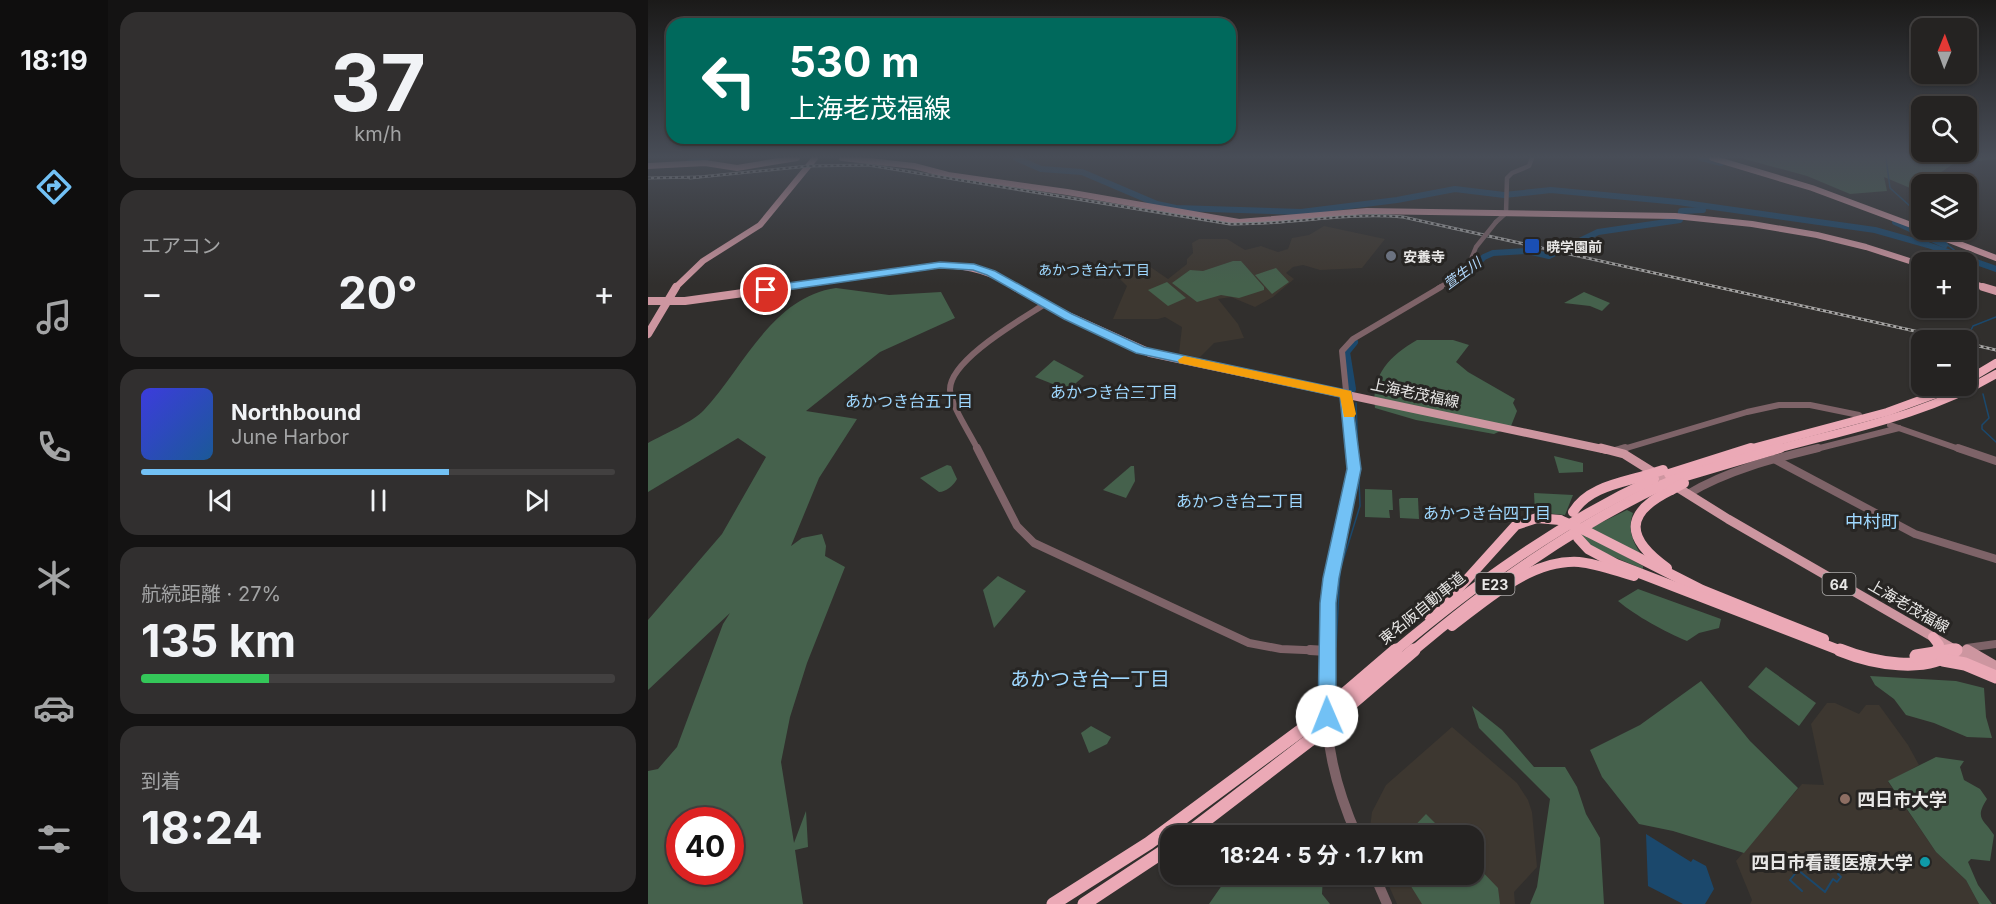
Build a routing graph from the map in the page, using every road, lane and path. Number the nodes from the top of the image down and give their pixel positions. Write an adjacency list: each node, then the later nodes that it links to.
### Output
1 (780, 200): 13 (main road)
2 (1113, 200): 5 (main road)
3 (1506, 200): 5 (street)
4 (1845, 200): 6 (main road)
5 (1506, 212): 9 (main road); 19 (street, bridge)
6 (1911, 225)
7 (1950, 240): 8 (main road)
8 (1996, 258)
9 (1911, 261)
10 (1977, 285): 11 (main road)
11 (1996, 291)
12 (648, 301): 13 (main road, 上海老茂福線 / 64)
13 (665, 303): 14 (main road, 上海老茂福線 / 64); 15 (main road)
14 (1045, 304): 19 (main road, 上海老茂福線 / 64); 36 (street)
15 (648, 334)
16 (1996, 363): 17 (highway)
17 (1977, 374)
18 (1996, 374): 28 (highway)
19 (1346, 394): 24 (main road, 上海老茂福線 / 64); 36 (street)
20 (1931, 396): 28 (highway)
21 (1859, 415): 24 (street)
22 (1890, 425): 23 (street)
23 (1899, 428): 25 (street); 26 (street)
24 (1615, 451): 28 (main road, 上海老茂福線 / 64)
25 (1774, 459): 28 (street); 31 (street)
26 (1996, 461)
27 (1658, 482): 28 (highway, bridge); 28 (highway, 東名阪自動車道); 29 (highway); 32 (highway); 39 (highway, 東名阪自動車道 / E23)
28 (1679, 484): 33 (main road, 上海老茂福線 / 64); 35 (main road, 上海老茂福線 / 64)
29 (1573, 512)
30 (1578, 538): 32 (highway)
31 (1996, 559)
32 (1697, 592): 37 (highway); 39 (highway); 39 (highway, bridge)
33 (1933, 637): 35 (main road, 上海老茂福線 / 64); 37 (highway)
34 (1996, 644): 35 (street)
35 (1960, 649): 37 (highway); 38 (main road, 上海老茂福線 / 64); 40 (main road, 上海老茂福線 / 64)
36 (1327, 651): 43 (street)
37 (1939, 656): 40 (highway)
38 (1996, 667)
39 (1379, 673): 41 (highway, 東名阪自動車道 / E23)
40 (1996, 676)
41 (1343, 704): 42 (highway, 東名阪自動車道, bridge); 46 (highway, 東名阪自動車道, bridge)
42 (1199, 825)
43 (1353, 825)
44 (1160, 853): 47 (highway)
45 (1378, 885): 48 (street)
46 (1053, 904)
47 (1084, 904)
48 (1386, 904)

